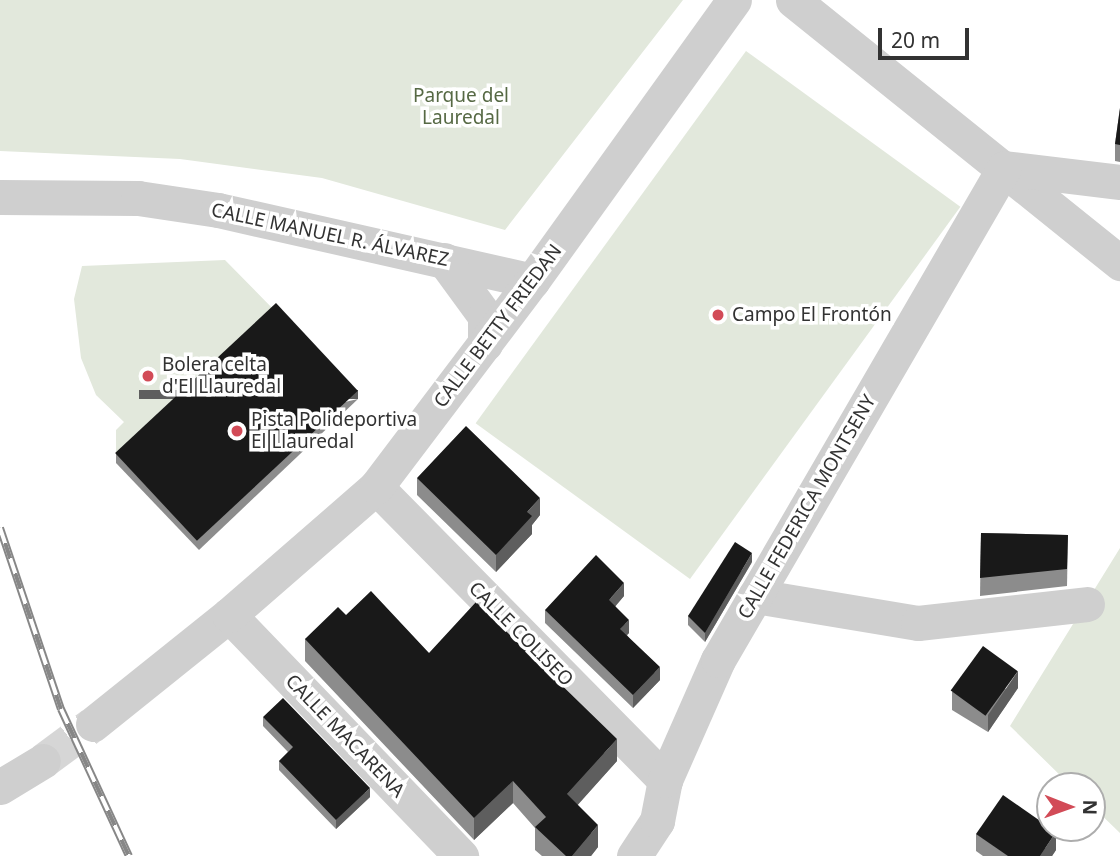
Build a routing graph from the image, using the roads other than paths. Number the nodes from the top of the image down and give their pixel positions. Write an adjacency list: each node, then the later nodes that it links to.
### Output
1 (734, 0): 8 (street, CALLE BETTY FRIEDAN)
2 (793, 0): 3 (street)
3 (1004, 168): 4 (street); 7 (street); 11 (street, CALLE FEDERICA MONTSENY)
4 (1120, 182)
5 (0, 197): 6 (street, CALLE MANUEL R. ÁLVAREZ)
6 (444, 260): 8 (street, CALLE MANUEL R. ÁLVAREZ); 9 (street)
7 (1120, 263)
8 (532, 281): 9 (street, CALLE BETTY FRIEDAN)
9 (485, 344): 10 (street, CALLE BETTY FRIEDAN)
10 (376, 487): 13 (street, CALLE BETTY FRIEDAN); 16 (street, CALLE COLISEO)
11 (755, 596): 12 (street); 16 (street, CALLE FEDERICA MONTSENY)
12 (1087, 604)
13 (229, 615): 14 (street, CALLE BETTY FRIEDAN); 18 (street, CALLE MACARENA)
14 (93, 724)
15 (43, 761): 17 (street)
16 (665, 780): 19 (street, CALLE FEDERICA MONTSENY)
17 (0, 787)
18 (461, 856)
19 (634, 856)

